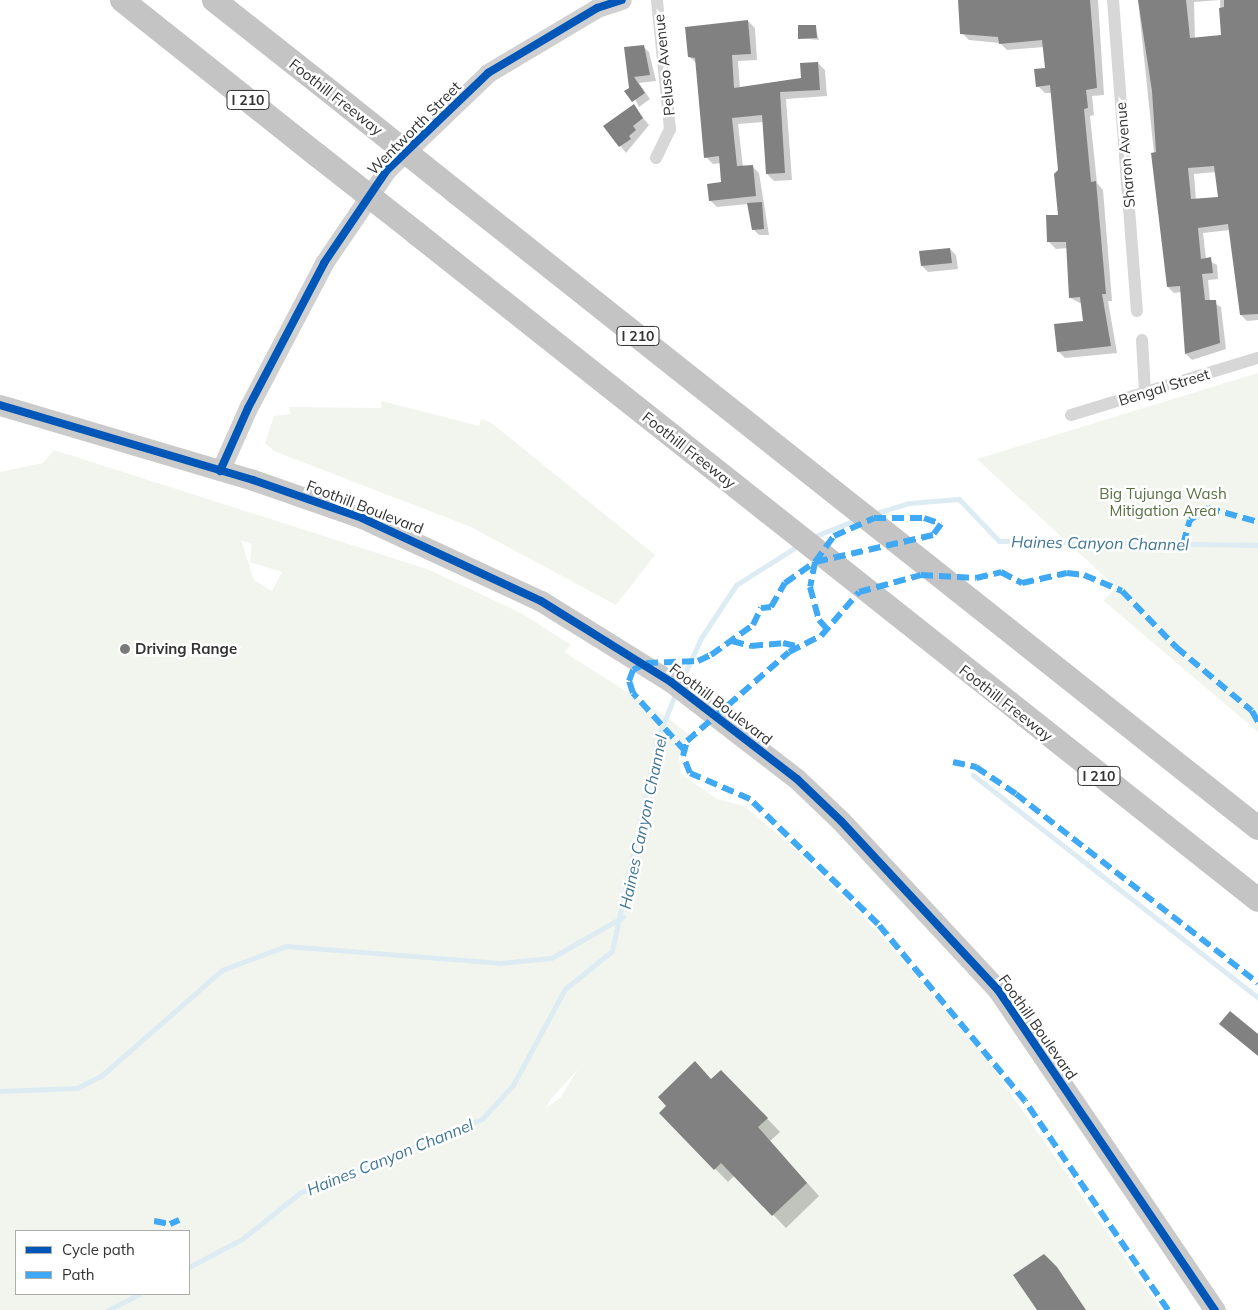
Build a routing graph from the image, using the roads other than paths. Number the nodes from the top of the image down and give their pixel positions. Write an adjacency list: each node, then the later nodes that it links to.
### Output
1 (113, 0): 8 (highway)
2 (122, 0): 8 (highway, Foothill Freeway / I 210)
3 (214, 0): 9 (highway, Foothill Freeway / I 210)
4 (240, 0): 9 (highway)
5 (622, 0): 17 (main road, Wentworth Street)
6 (657, 0): 10 (street, Peluso Avenue)
7 (1113, 0): 11 (street, Sharon Avenue)
8 (179, 45): 19 (highway, Foothill Freeway / I 210, bridge)
9 (348, 106): 18 (highway, Foothill Freeway / I 210, bridge)
10 (656, 158)
11 (1138, 311)
12 (1142, 340): 14 (street)
13 (1258, 358): 14 (street, Bengal Street)
14 (1145, 392): 16 (street, Bengal Street)
15 (0, 405): 17 (main road, Foothill Boulevard)
16 (1071, 415)
17 (220, 471): 20 (main road, Foothill Boulevard)
18 (1258, 828)
19 (1258, 900)
20 (1215, 1310)

